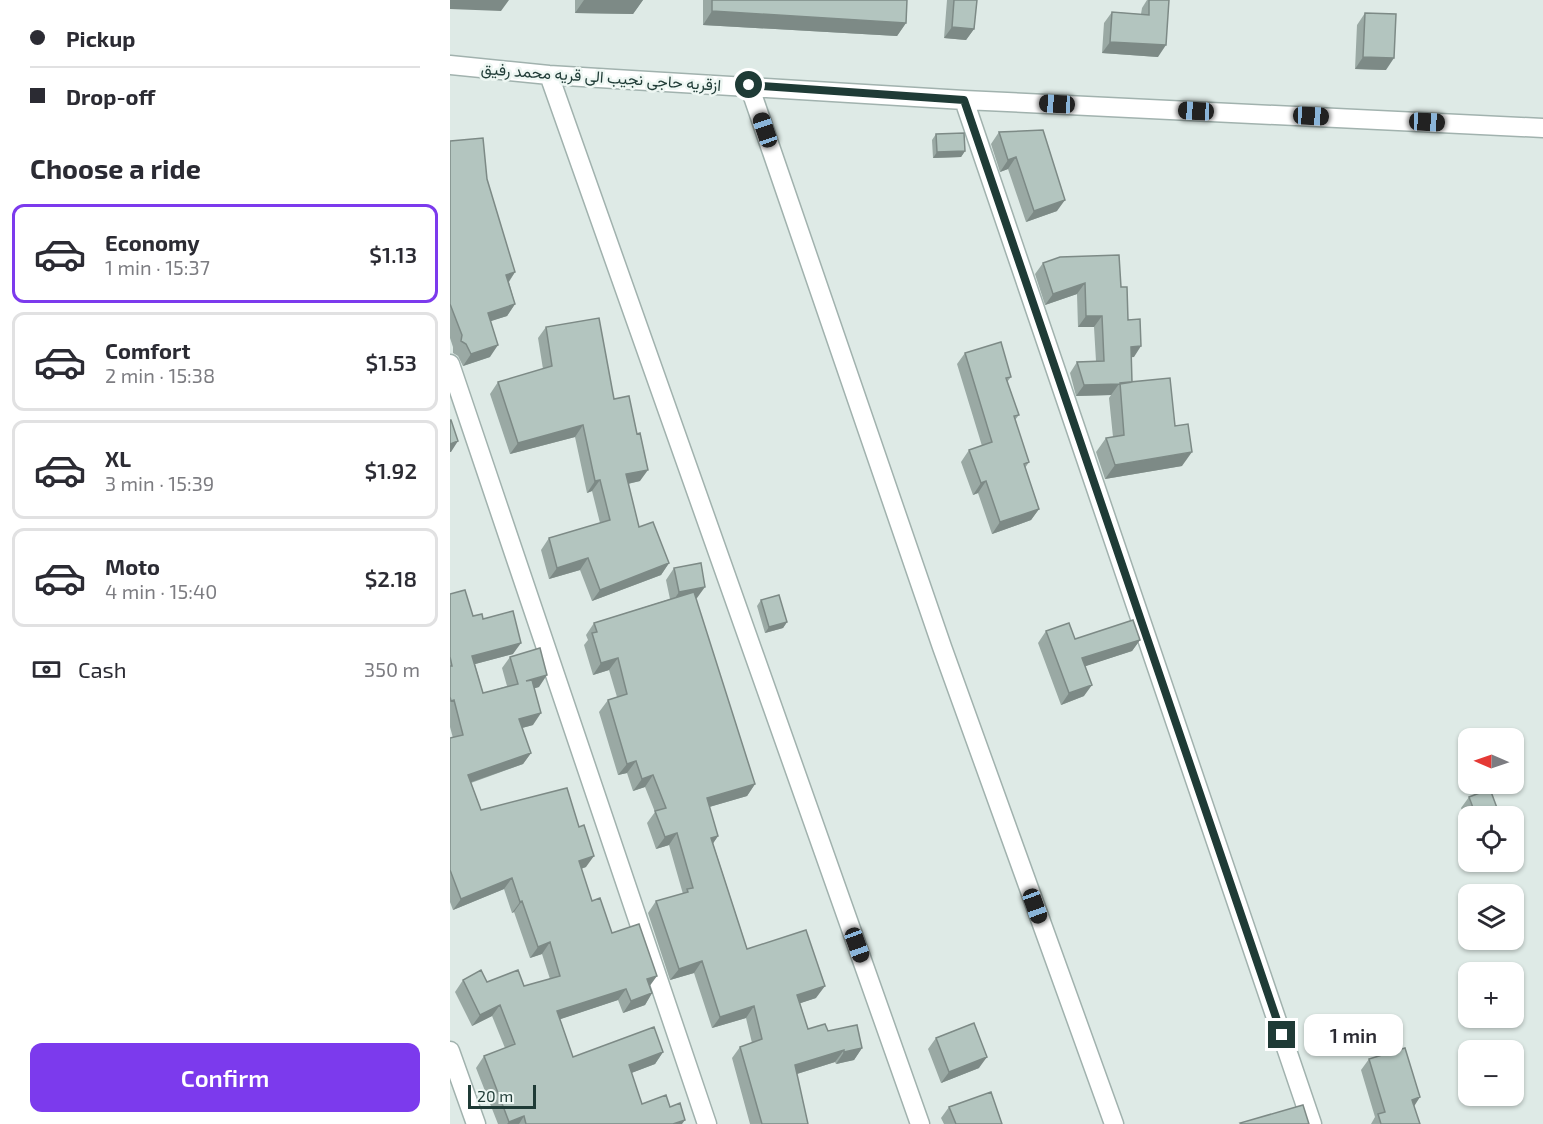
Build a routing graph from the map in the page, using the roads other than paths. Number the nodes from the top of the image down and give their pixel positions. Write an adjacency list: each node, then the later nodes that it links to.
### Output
1 (450, 65): 2 (street, ازقریه حاجی نجیب الی قریه محمد رفیق)
2 (549, 75): 3 (street, ازقریه حاجی نجیب الی قریه محمد رفیق); 10 (street)
3 (749, 85): 4 (street, ازقریه حاجی نجیب الی قریه محمد رفیق); 11 (street)
4 (964, 100): 5 (street, ازقریه حاجی نجیب الی قریه محمد رفیق); 12 (street)
5 (1543, 128)
6 (450, 364): 9 (street)
7 (450, 1050): 8 (street)
8 (476, 1124)
9 (707, 1124)
10 (920, 1124)
11 (1114, 1124)
12 (1312, 1124)

